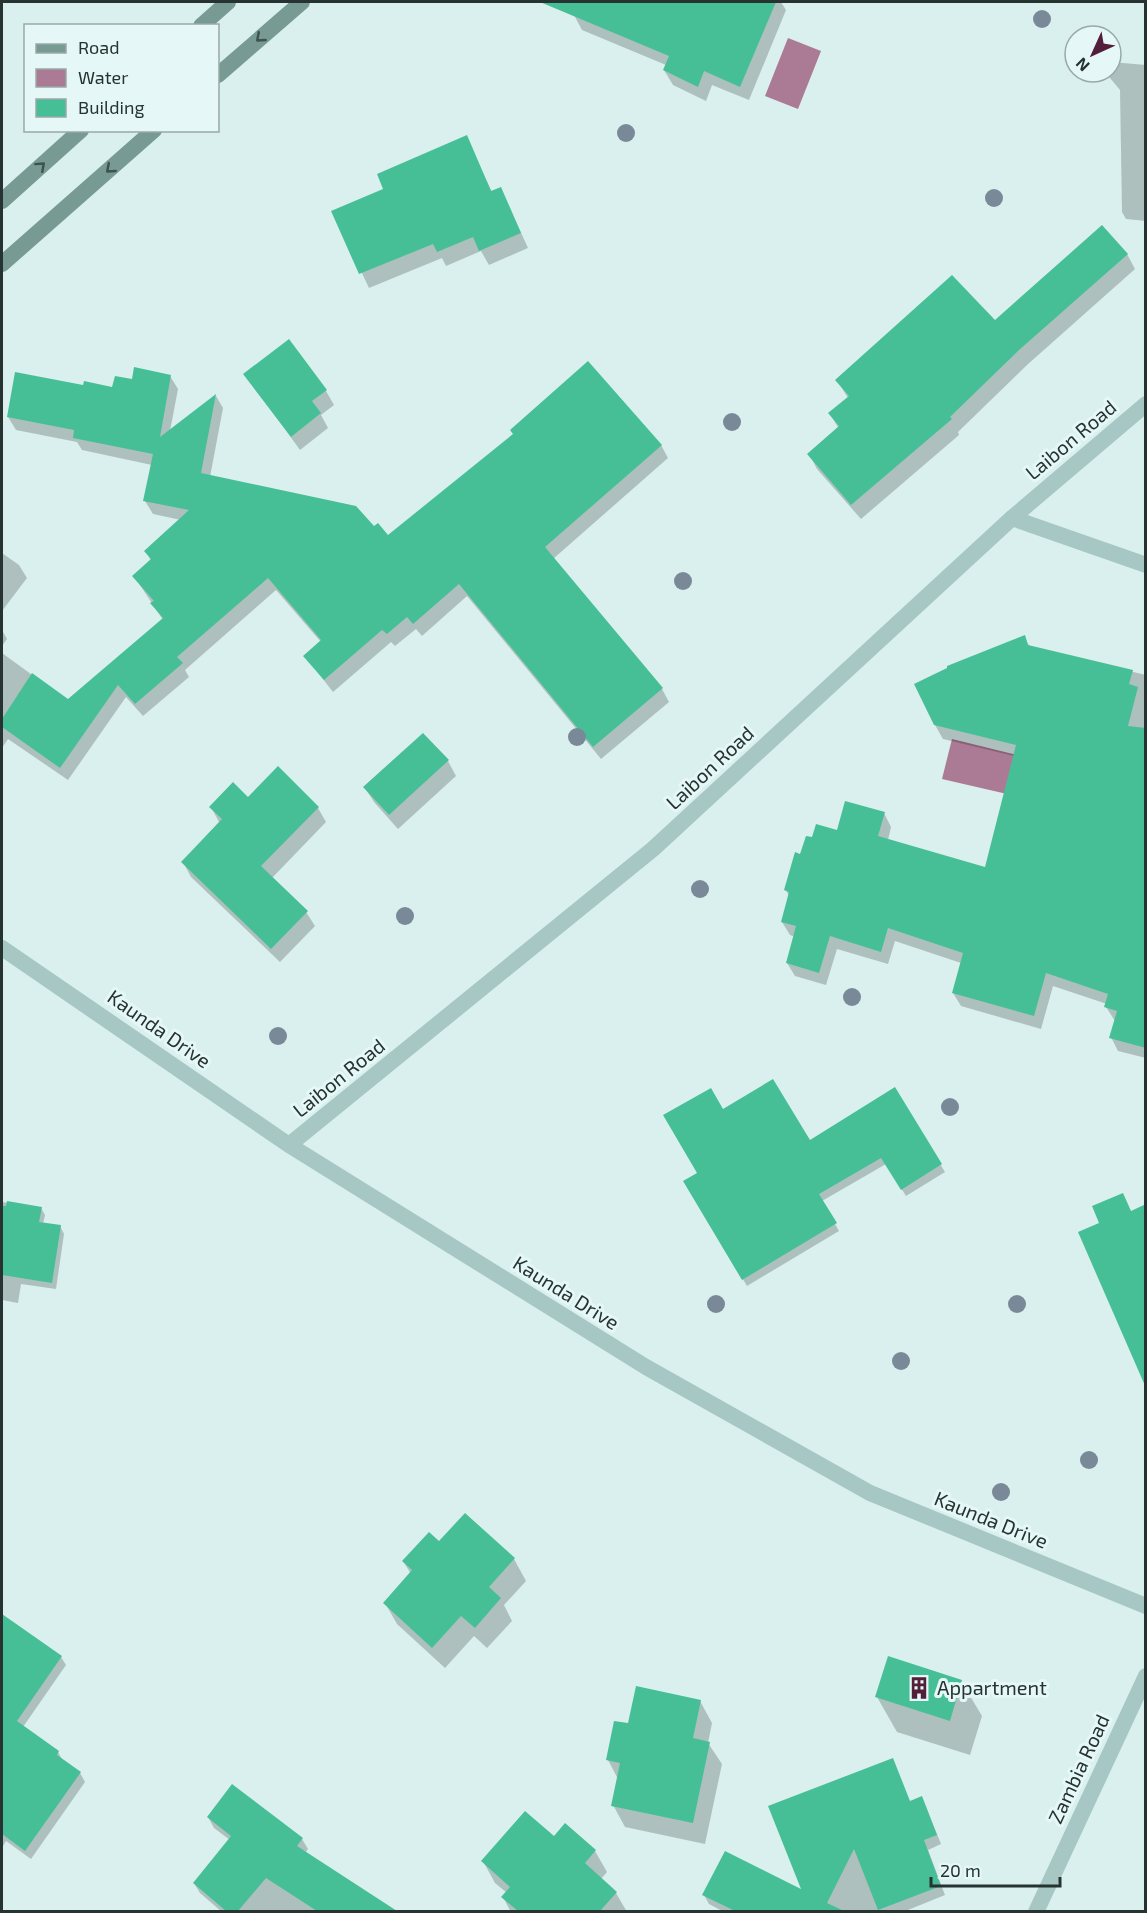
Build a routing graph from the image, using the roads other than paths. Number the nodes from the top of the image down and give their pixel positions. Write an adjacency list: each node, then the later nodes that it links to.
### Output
1 (228, 2): 3 (main road)
2 (302, 2): 4 (main road, one-way to 4)
3 (203, 24)
4 (219, 74)
5 (79, 132): 7 (main road, one-way to 5)
6 (152, 132): 8 (main road, one-way to 8)
7 (2, 201)
8 (2, 264)
9 (1146, 404): 10 (street, Laibon Road)
10 (1011, 518): 11 (street); 13 (street, Laibon Road)
11 (1146, 565)
12 (2, 948): 13 (street, Kaunda Drive)
13 (289, 1146): 14 (street, Kaunda Drive)
14 (1146, 1606)
15 (1146, 1676): 16 (street, Zambia Road)
16 (1036, 1911)

